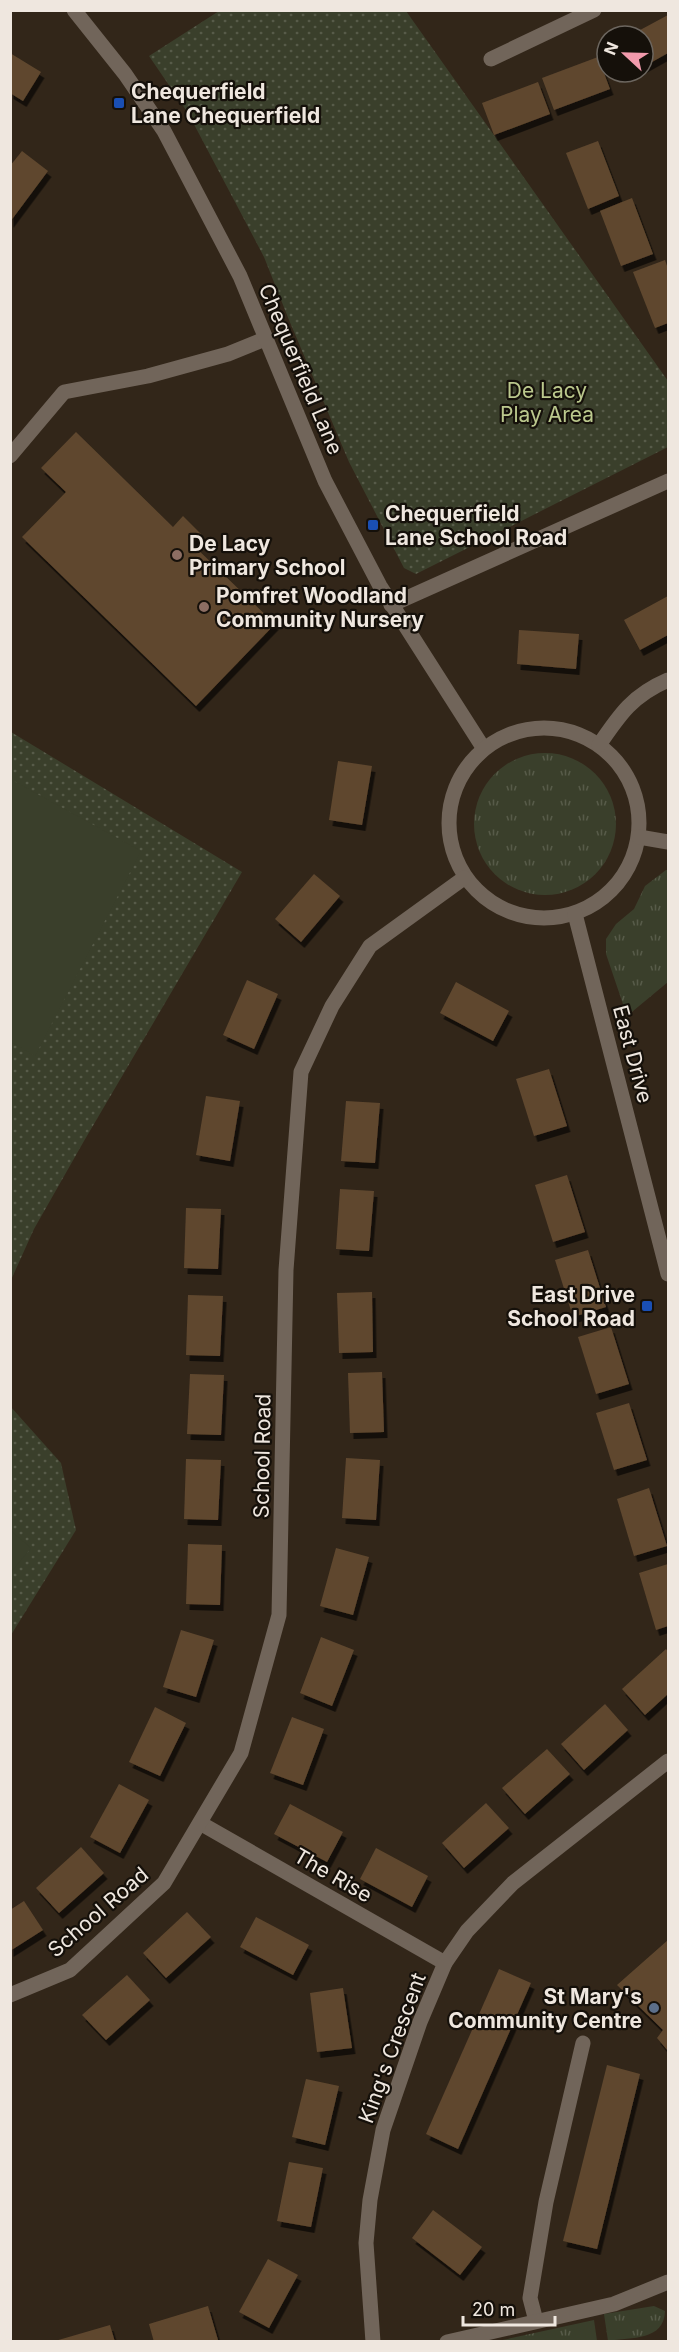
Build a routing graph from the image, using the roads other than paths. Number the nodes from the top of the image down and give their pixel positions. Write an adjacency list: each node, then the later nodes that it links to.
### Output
1 (74, 10): 4 (street, Chequerfield Lane)
2 (594, 10): 3 (street)
3 (490, 59)
4 (265, 339): 5 (street); 7 (street, Chequerfield Lane)
5 (10, 456)
6 (669, 481): 7 (street)
7 (392, 605): 10 (street, Chequerfield Lane)
8 (669, 680): 9 (street)
9 (599, 745): 10 (street); 11 (street)
10 (484, 749): 13 (street)
11 (639, 837): 12 (street); 14 (street)
12 (669, 842)
13 (464, 878): 14 (street); 17 (street, School Road)
14 (575, 914): 15 (street, East Drive)
15 (669, 1274)
16 (669, 1761): 18 (street, King's Crescent)
17 (200, 1823): 18 (street, The Rise); 19 (street, School Road)
18 (445, 1963): 23 (street, King's Crescent)
19 (10, 1995)
20 (583, 2043): 22 (street)
21 (669, 2282): 22 (street)
22 (536, 2321): 24 (street)
23 (373, 2342)
24 (447, 2342)

